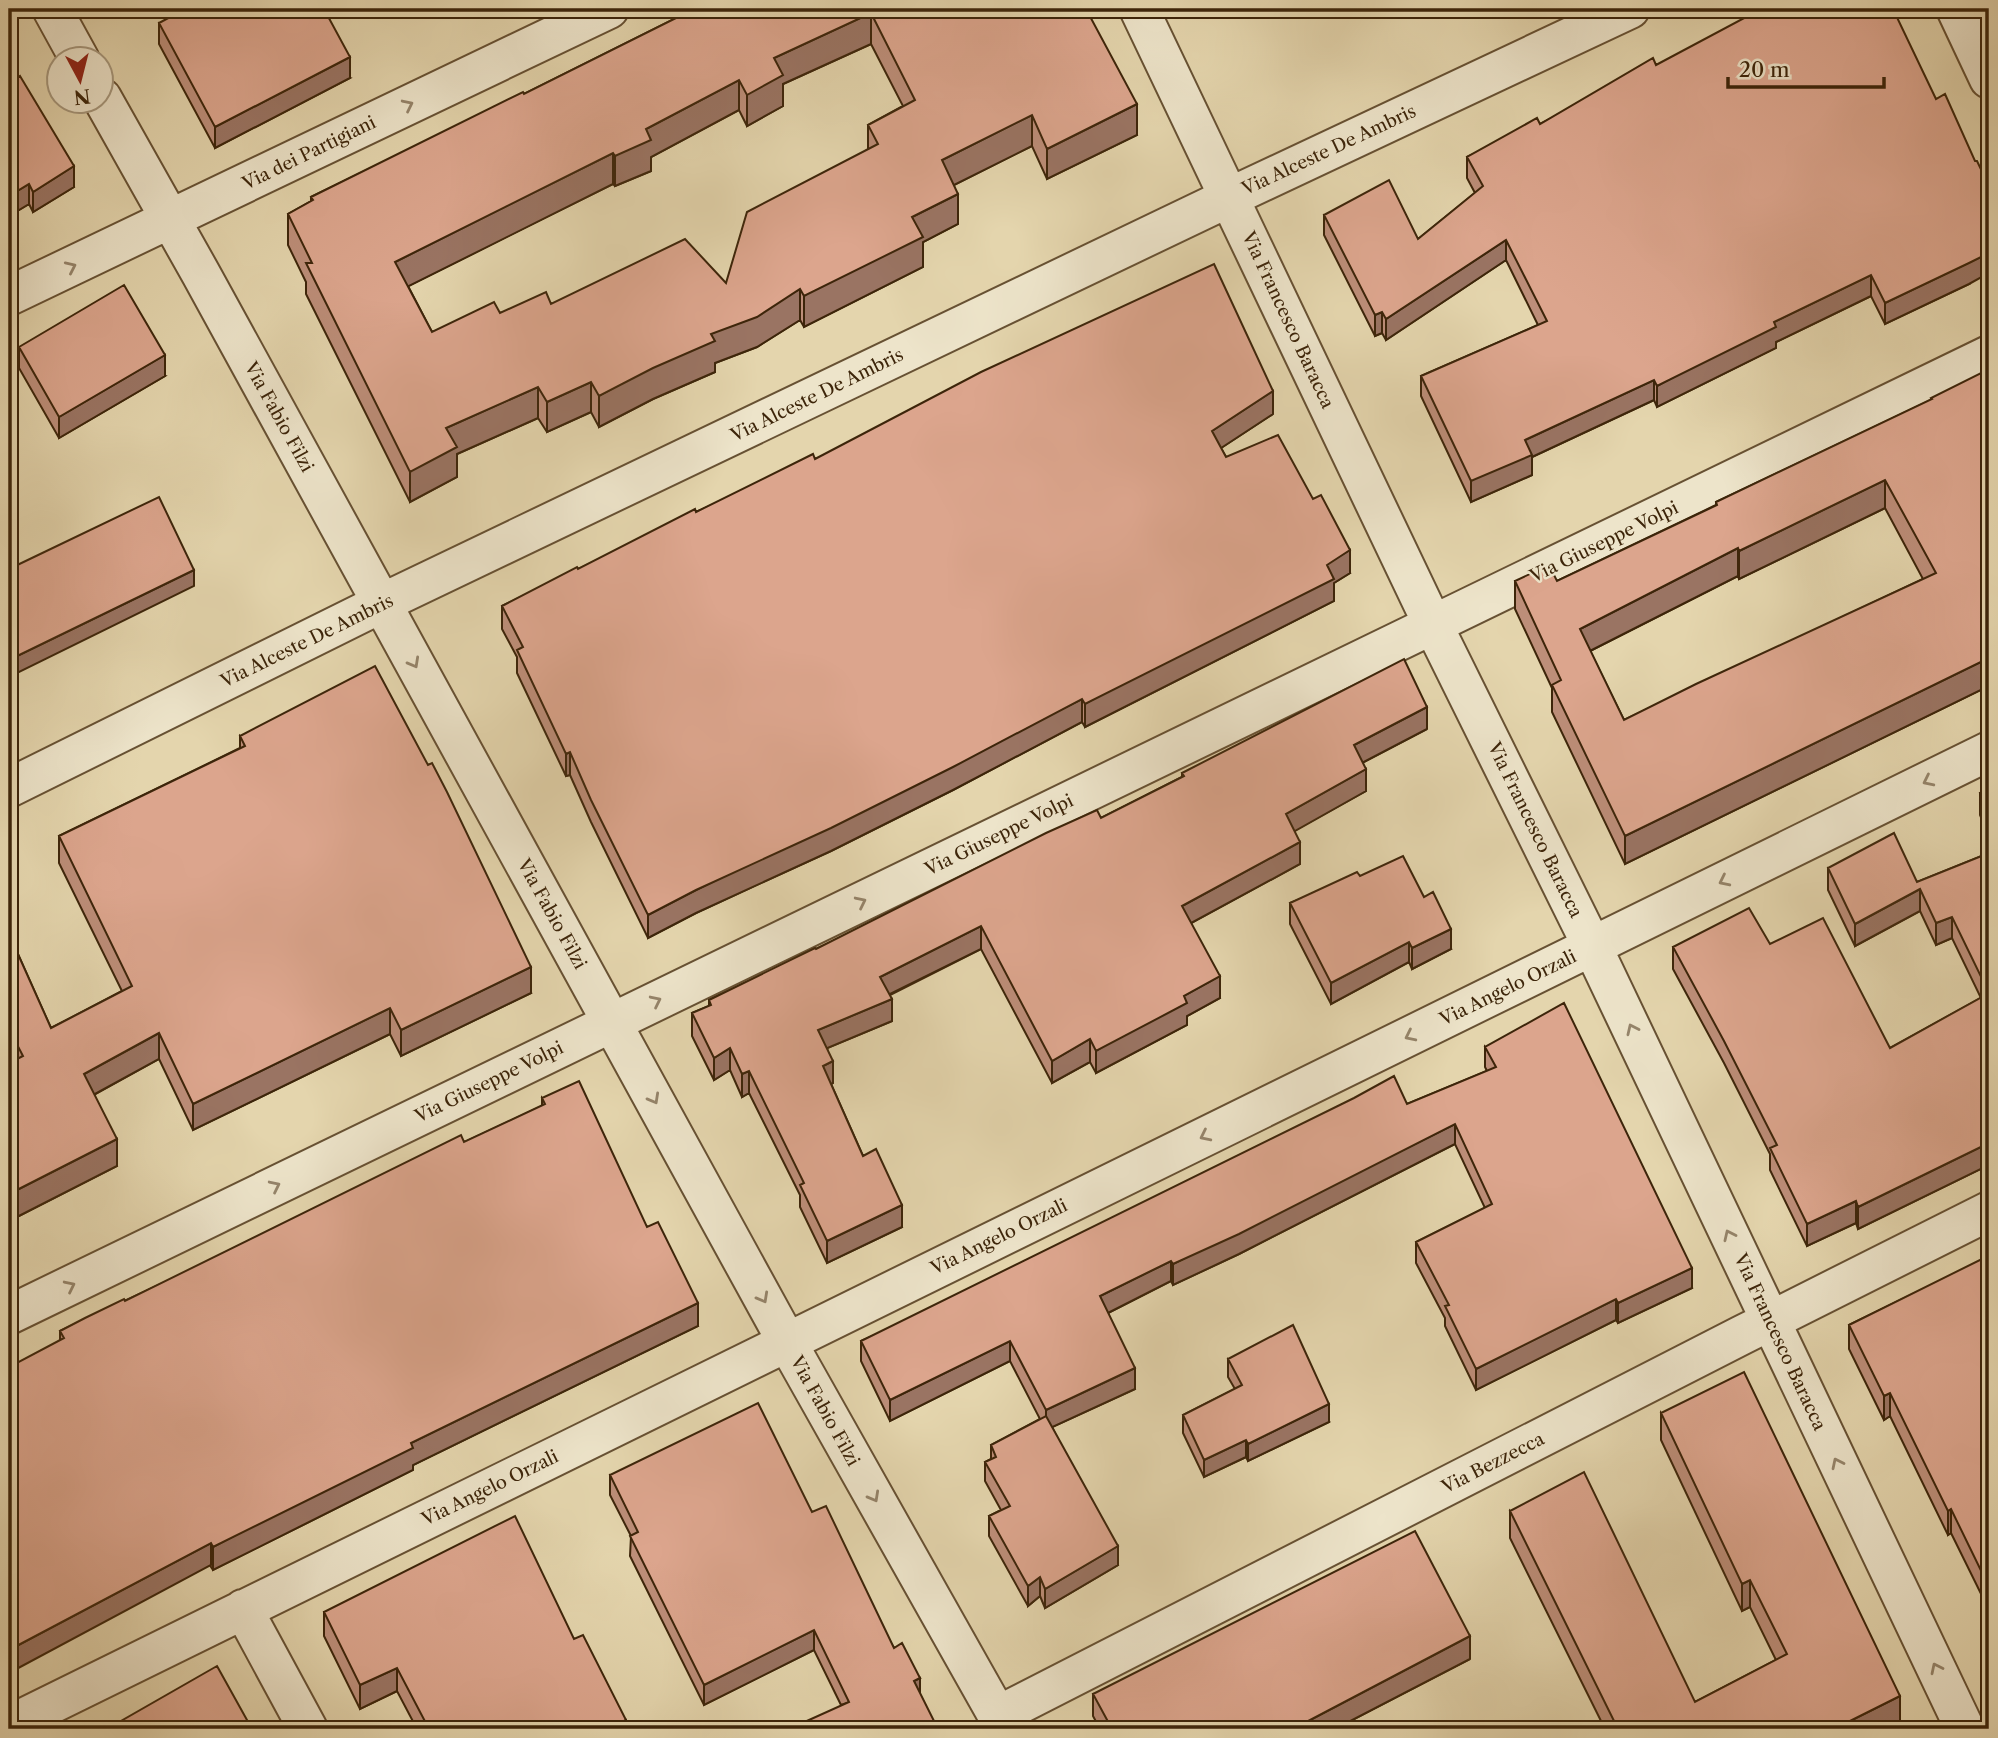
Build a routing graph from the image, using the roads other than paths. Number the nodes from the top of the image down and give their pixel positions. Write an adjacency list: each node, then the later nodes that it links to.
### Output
1 (51, 9): 6 (street)
2 (609, 9): 10 (street, Via dei Partigiani, one-way to 2)
3 (1139, 9): 9 (street, Via Francesco Baracca)
4 (1630, 9): 9 (street, Via Alceste De Ambris)
5 (1956, 9): 7 (street)
6 (72, 46)
7 (1989, 79)
8 (112, 116): 10 (street, Via Fabio Filzi)
9 (1230, 197): 13 (street, Via Alceste De Ambris); 14 (street, Via Francesco Baracca)
10 (170, 220): 11 (street, Via dei Partigiani, one-way to 10); 13 (street, Via Fabio Filzi)
11 (9, 296)
12 (1989, 355): 14 (street, Via Giuseppe Volpi)
13 (382, 603): 16 (street, Via Alceste De Ambris); 18 (street, Via Fabio Filzi, one-way to 18)
14 (1433, 625): 17 (street, Via Francesco Baracca); 18 (street, Via Giuseppe Volpi, one-way to 14)
15 (1989, 751): 17 (street, Via Angelo Orzali, one-way to 17)
16 (9, 788)
17 (1592, 946): 21 (street, Via Francesco Baracca, one-way to 17); 22 (street, Via Angelo Orzali, one-way to 22)
18 (612, 1023): 20 (street, Via Giuseppe Volpi, one-way to 18); 22 (street, Via Fabio Filzi, one-way to 22)
19 (1989, 1211): 21 (street, Via Bezzecca)
20 (9, 1315)
21 (1770, 1321): 24 (street, Via Bezzecca); 27 (street, Via Francesco Baracca, one-way to 21)
22 (787, 1342): 23 (street, Via Angelo Orzali); 24 (street, Via Fabio Filzi, one-way to 24)
23 (243, 1609): 25 (street, Via Angelo Orzali); 26 (street)
24 (1001, 1722)
25 (9, 1725)
26 (308, 1729)
27 (1965, 1729)

